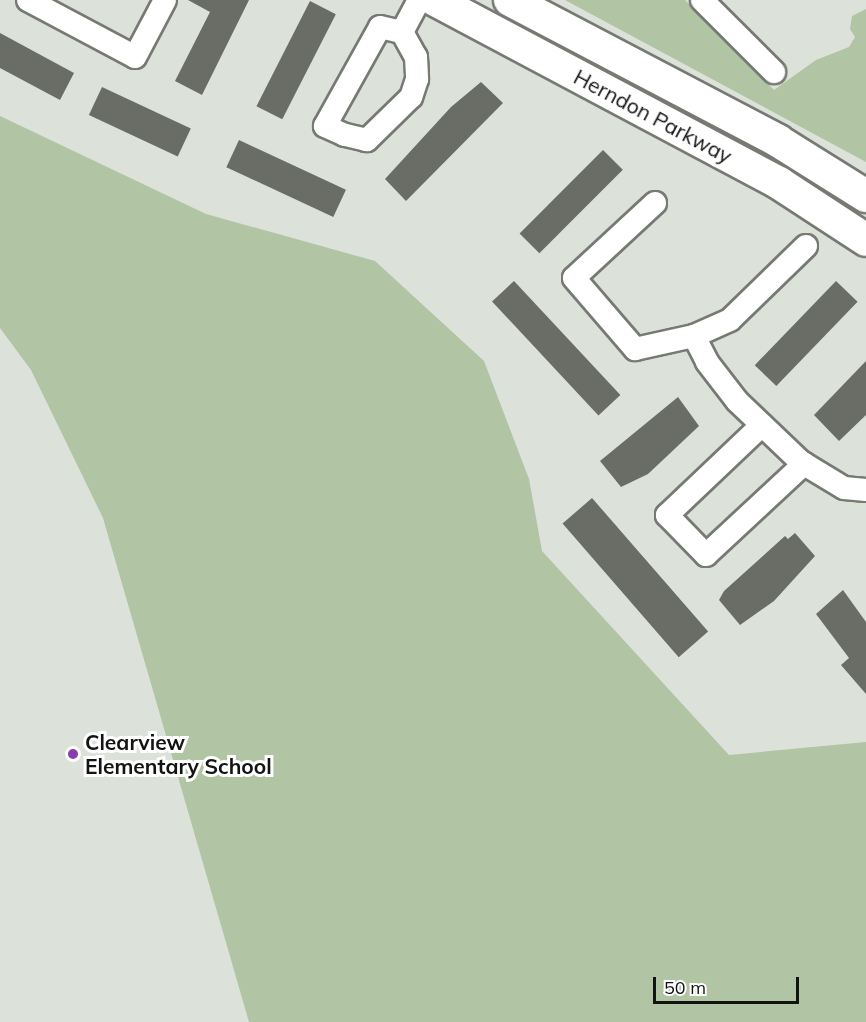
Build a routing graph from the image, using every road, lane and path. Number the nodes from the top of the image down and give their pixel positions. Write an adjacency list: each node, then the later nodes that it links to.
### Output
1 (28, 0): 7 (street)
2 (165, 0): 7 (street)
3 (419, 0): 8 (street)
4 (435, 0): 12 (main road, Herndon Parkway)
5 (510, 0): 10 (main road, Herndon Parkway)
6 (702, 0): 9 (street)
7 (66, 9)
8 (402, 32): 8 (street)
9 (774, 72)
10 (866, 196)
11 (655, 203): 14 (street)
12 (866, 240)
13 (806, 246): 14 (street)
14 (694, 336): 15 (street)
15 (762, 425): 16 (street); 16 (street)
16 (804, 464): 17 (street)
17 (866, 490)

